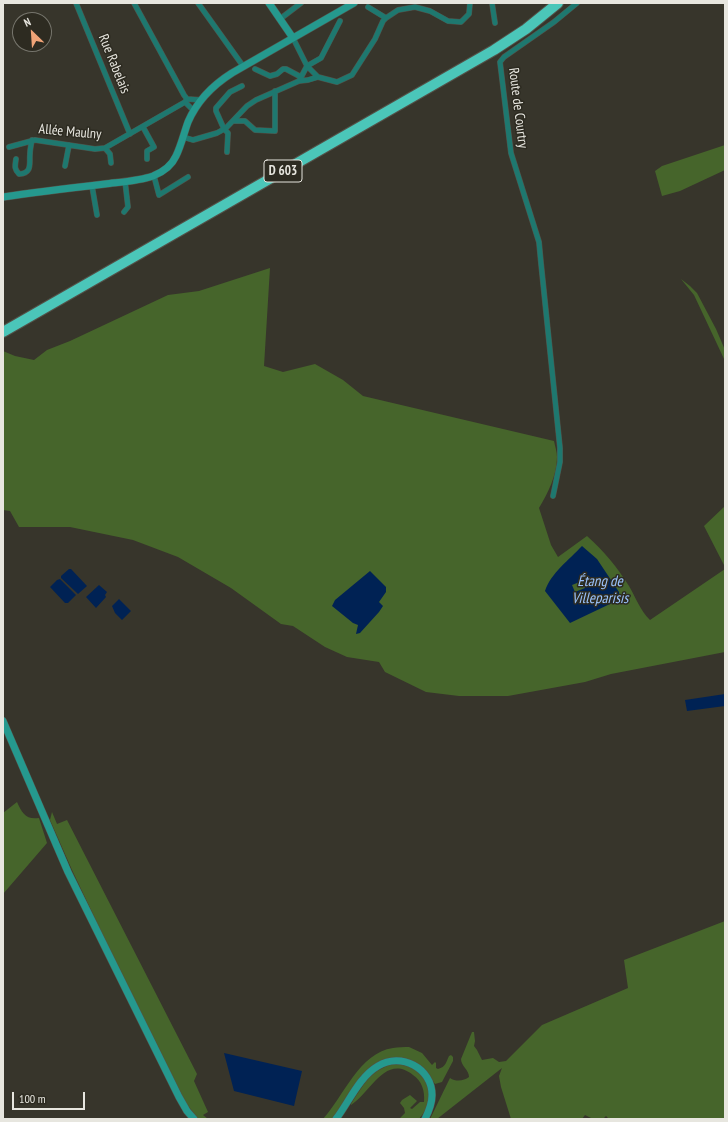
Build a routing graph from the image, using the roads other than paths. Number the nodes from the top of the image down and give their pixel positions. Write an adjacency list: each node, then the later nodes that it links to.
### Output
1 (76, 3): 33 (street, Rue Rabelais)
2 (134, 3): 28 (street)
3 (198, 3): 20 (street)
4 (269, 3): 15 (main road)
5 (301, 3): 15 (street)
6 (354, 3): 19 (main road)
7 (470, 3): 14 (street)
8 (492, 3): 18 (street)
9 (549, 3): 51 (highway, D 603)
10 (558, 3): 16 (highway, D 603)
11 (564, 3): 16 (highway)
12 (577, 3): 53 (street, Route de Courtry)
13 (368, 7): 14 (street)
14 (386, 18): 23 (street)
15 (280, 19): 19 (main road)
16 (538, 20): 52 (highway, D 603)
17 (340, 21): 21 (street)
18 (495, 23)
19 (293, 38): 20 (main road); 21 (street)
20 (244, 66): 27 (main road)
21 (307, 66): 23 (street); 24 (street)
22 (255, 69): 24 (street)
23 (318, 77): 24 (street)
24 (300, 79): 26 (street)
25 (242, 86): 32 (street)
26 (275, 91): 30 (street); 30 (street)
27 (202, 100): 28 (street); 29 (main road)
28 (186, 101): 29 (street); 31 (street, Allée Maulny)
29 (194, 111): 34 (main road)
30 (233, 121): 32 (street)
31 (143, 127): 33 (street, Allée Maulny); 41 (street)
32 (224, 129): 34 (street); 39 (street)
33 (130, 134): 38 (street, Allée Maulny)
34 (183, 137): 44 (main road)
35 (32, 140): 36 (street, Allée Maulny); 37 (street, Allée Maulny); 40 (street)
36 (69, 145): 38 (street, Allée Maulny); 43 (street)
37 (9, 147)
38 (105, 148): 42 (street)
39 (227, 152)
40 (16, 159)
41 (147, 159)
42 (111, 163)
43 (65, 166)
44 (154, 176): 45 (street); 46 (main road)
45 (188, 177)
46 (125, 181): 47 (main road); 49 (street)
47 (92, 186): 48 (main road); 50 (street)
48 (3, 198)
49 (124, 212)
50 (97, 215)
51 (3, 325)
52 (3, 332)
53 (553, 496)
54 (3, 721): 55 (main road)
55 (194, 1119)
56 (336, 1119): 57 (main road)
57 (425, 1119)

